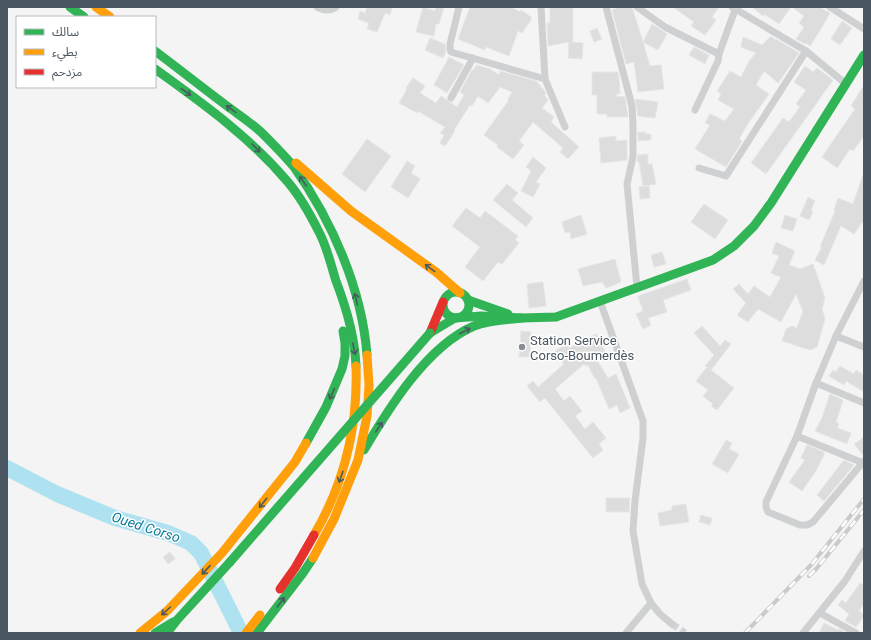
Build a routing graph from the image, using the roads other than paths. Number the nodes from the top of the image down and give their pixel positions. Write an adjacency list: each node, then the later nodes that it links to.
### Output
1 (70, 7): 12 (main road)
2 (96, 7): 13 (main road)
3 (317, 7): 4 (street)
4 (336, 7)
5 (459, 7): 18 (street)
6 (533, 7): 10 (street)
7 (606, 7): 30 (street)
8 (636, 7): 17 (street)
9 (830, 7): 14 (street)
10 (541, 8): 21 (street)
11 (734, 8): 15 (street); 17 (street)
12 (83, 16)
13 (109, 16)
14 (864, 29)
15 (806, 51): 22 (street); 27 (street)
16 (156, 53): 26 (main road, one-way to 16)
17 (719, 54): 24 (street)
18 (473, 58): 21 (street); 23 (street)
19 (863, 61): 22 (main road)
20 (156, 70): 28 (main road, one-way to 28)
21 (545, 79): 25 (street)
22 (846, 84): 30 (main road)
23 (451, 98)
24 (696, 110)
25 (565, 127)
26 (262, 132): 32 (main road, one-way to 26); 44 (main road, one-way to 26)
27 (699, 168)
28 (320, 234): 51 (main road, one-way to 51); 54 (main road, one-way to 54)
29 (864, 281): 31 (street)
30 (637, 287): 35 (main road)
31 (862, 292): 39 (street)
32 (460, 293): 33 (main road); 34 (main road)
33 (444, 300): 36 (main road); 38 (main road)
34 (468, 300): 36 (main road); 37 (main road)
35 (600, 301): 37 (main road); 47 (street)
36 (454, 318): 37 (main road); 38 (main road)
37 (522, 318): 44 (main road, one-way to 37)
38 (430, 333): 49 (main road, bridge)
39 (836, 336): 40 (street); 41 (street)
40 (864, 347)
41 (816, 384): 42 (street); 43 (street)
42 (864, 403)
43 (797, 436): 45 (street); 45 (street)
44 (358, 460): 55 (main road, one-way to 44)
45 (863, 462)
46 (864, 551): 48 (street)
47 (651, 603): 50 (street); 56 (street)
48 (820, 613): 57 (street); 58 (street)
49 (177, 620): 52 (main road); 53 (main road)
50 (672, 624)
51 (140, 633)
52 (155, 633)
53 (167, 633)
54 (246, 633)
55 (257, 633)
56 (626, 633)
57 (803, 633)
58 (856, 633)

